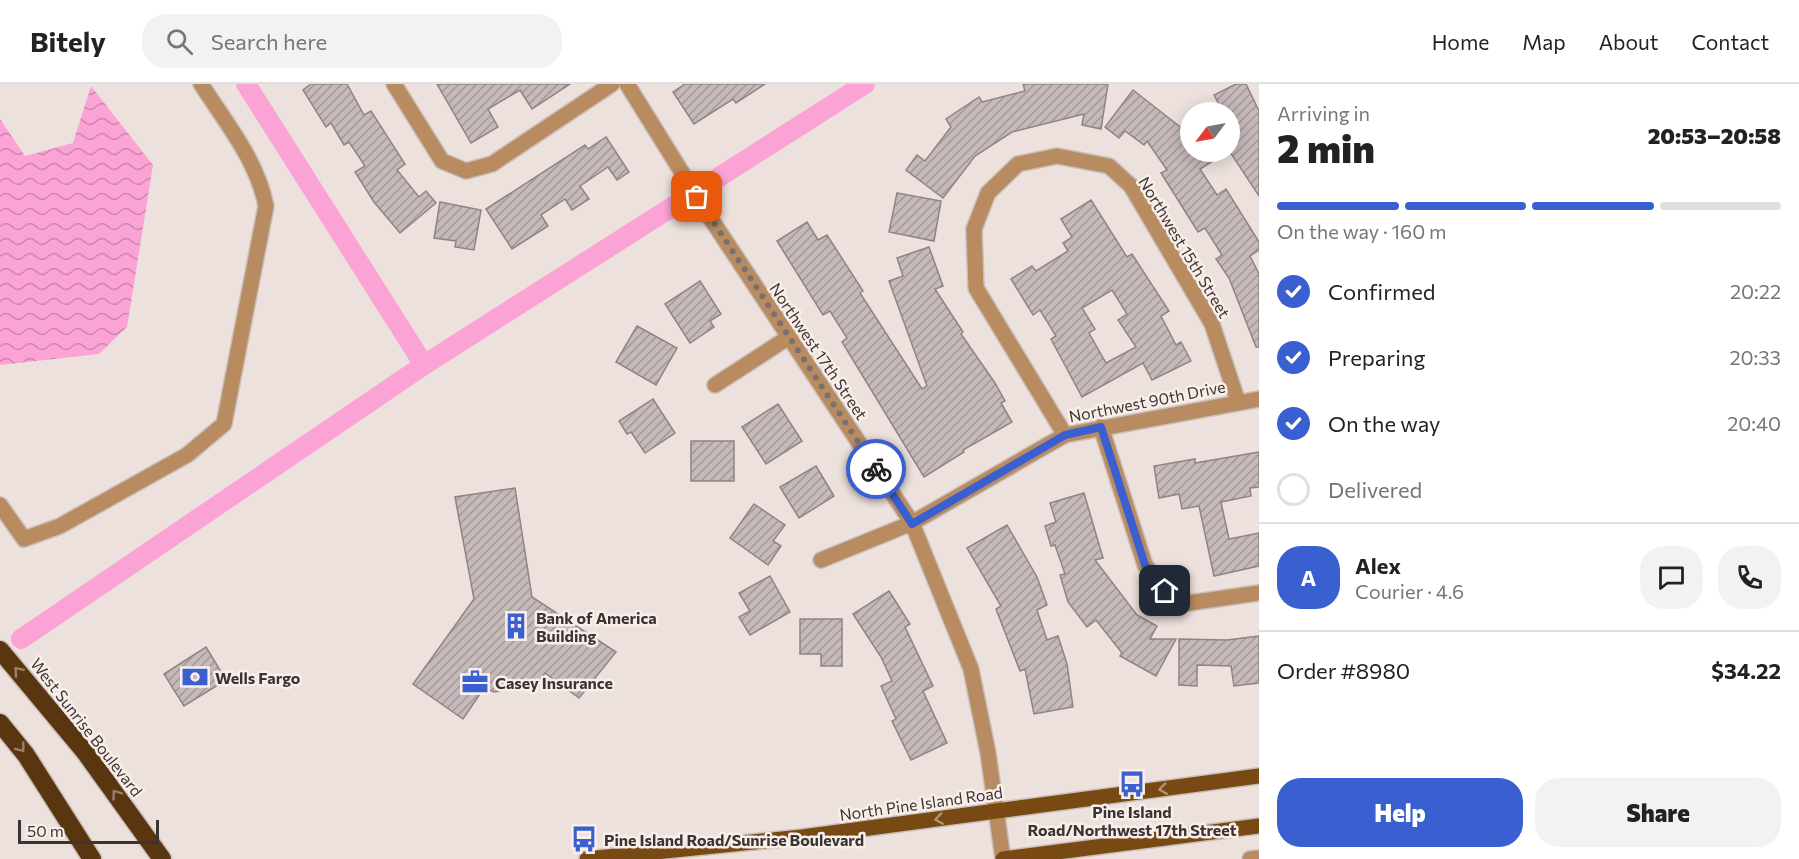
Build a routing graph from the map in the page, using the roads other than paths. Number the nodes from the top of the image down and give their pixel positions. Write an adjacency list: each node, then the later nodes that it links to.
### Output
1 (201, 84): 11 (street)
2 (394, 84): 3 (street)
3 (612, 84)
4 (627, 84): 5 (street, Northwest 17th Street)
5 (789, 337): 6 (street); 12 (street, Northwest 17th Street)
6 (715, 385)
7 (1259, 399): 8 (street, Northwest 90th Drive)
8 (1238, 402): 9 (street, Northwest 90th Drive); 10 (street, Northwest 15th Street)
9 (1101, 427): 10 (street, Northwest 90th Drive); 14 (street)
10 (1065, 435): 12 (street, Northwest 90th Drive)
11 (0, 505)
12 (912, 524): 13 (street, Northwest 90th Drive); 18 (street, Northwest 17th Street)
13 (821, 560)
14 (1259, 593)
15 (0, 650): 22 (highway, West Sunrise Boulevard, one-way to 15)
16 (1, 724): 21 (highway, one-way to 21)
17 (1259, 776): 18 (main road, North Pine Island Road, one-way to 18)
18 (997, 811): 23 (main road, North Pine Island Road, one-way to 23); 24 (street, Northwest 17th Street)
19 (1259, 826): 24 (main road)
20 (1259, 858): 25 (street)
21 (93, 859)
22 (162, 859)
23 (587, 859)
24 (1003, 859)
25 (1250, 859)

